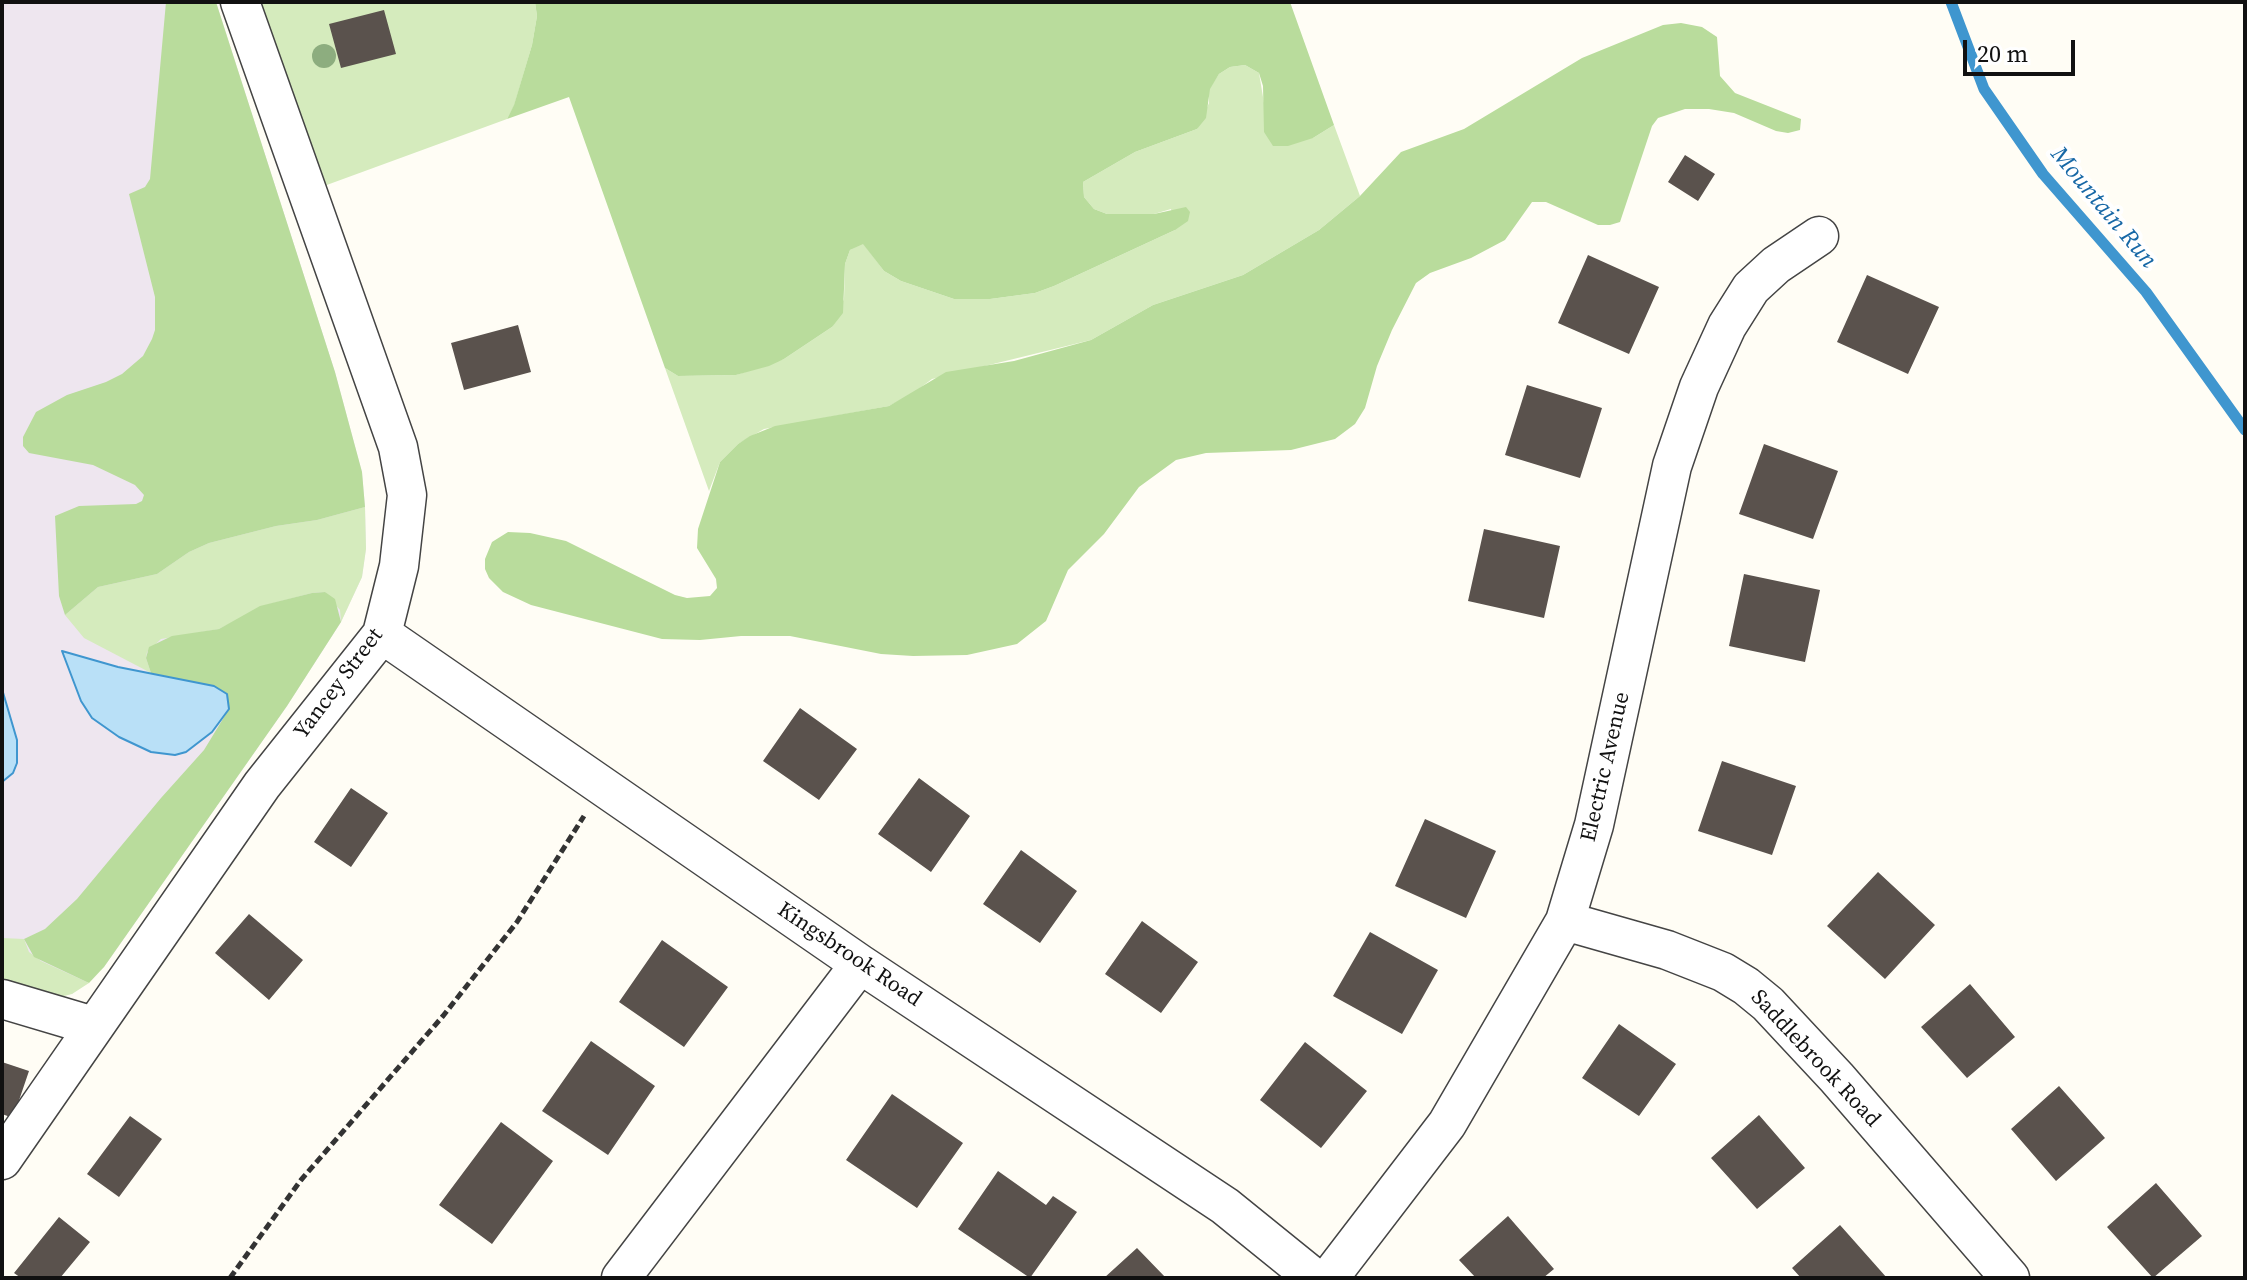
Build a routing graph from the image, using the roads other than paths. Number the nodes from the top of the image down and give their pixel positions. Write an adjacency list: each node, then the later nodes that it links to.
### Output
1 (240, 2): 3 (street, Yancey Street)
2 (1819, 236): 4 (street, Electric Avenue)
3 (382, 634): 5 (street, Kingsbrook Road); 7 (street, Yancey Street)
4 (1565, 921): 11 (street, Electric Avenue); 12 (street, Saddlebrook Road)
5 (860, 964): 9 (street); 10 (street, Kingsbrook Road)
6 (2, 999): 7 (street)
7 (93, 1026): 8 (street, Yancey Street)
8 (2, 1160)
9 (621, 1278)
10 (1314, 1278)
11 (1329, 1278)
12 (2010, 1278)

